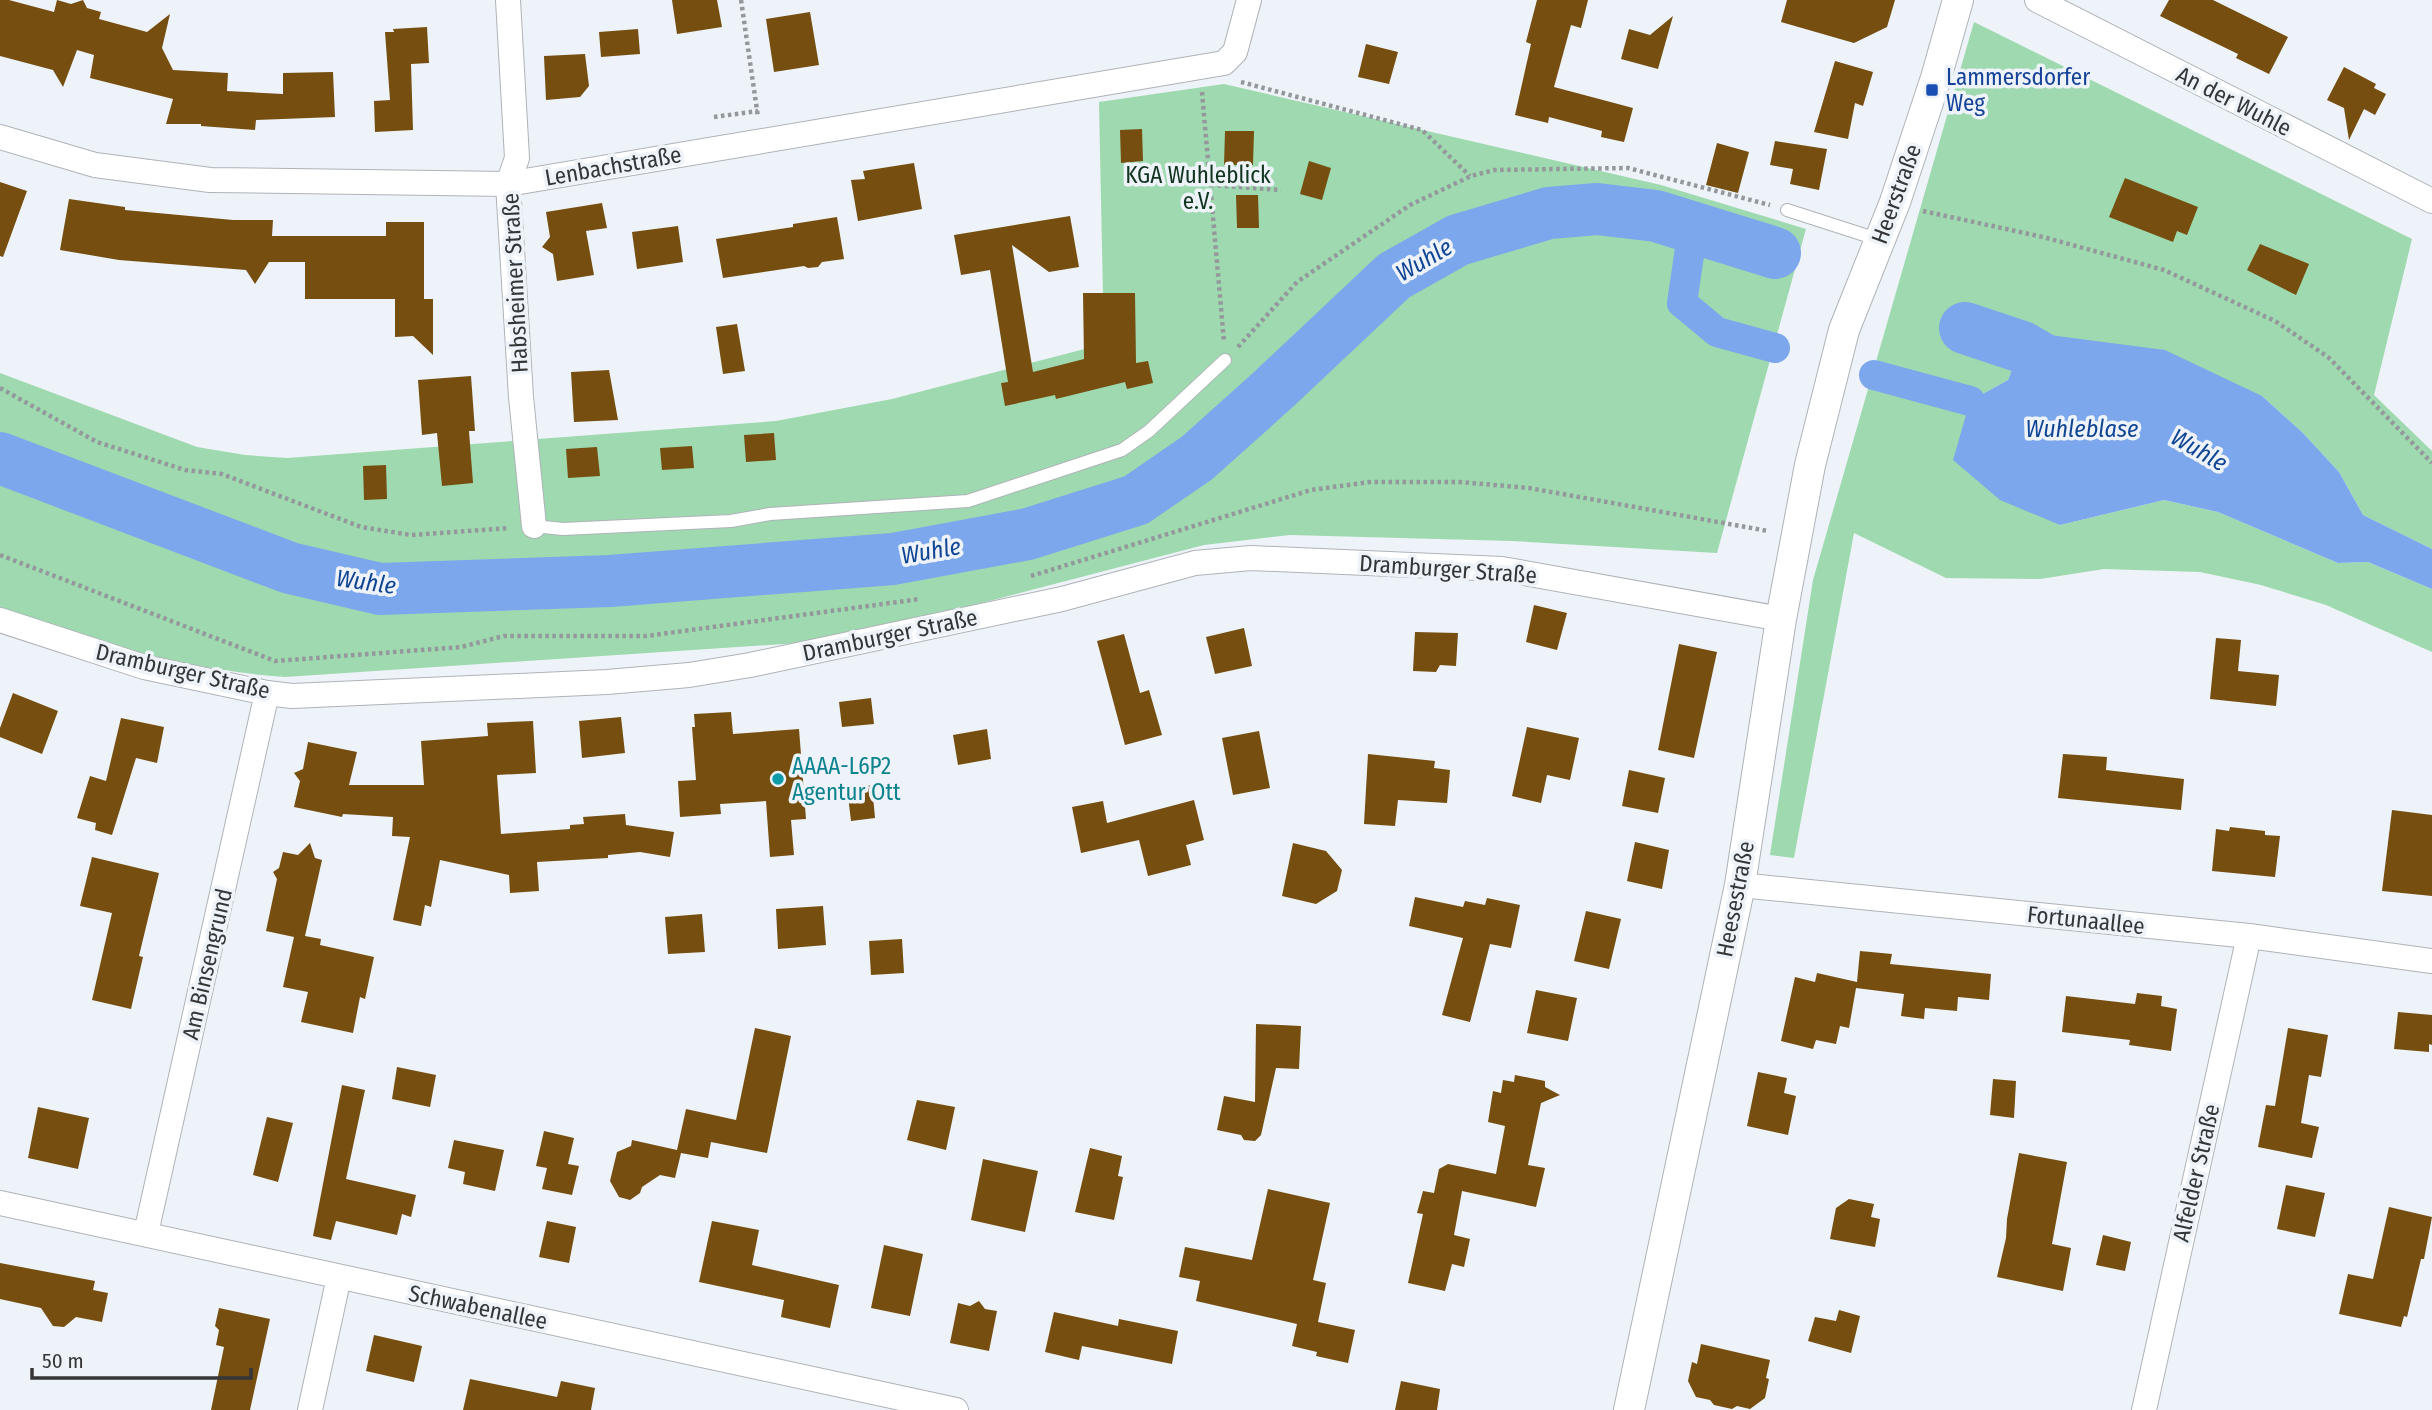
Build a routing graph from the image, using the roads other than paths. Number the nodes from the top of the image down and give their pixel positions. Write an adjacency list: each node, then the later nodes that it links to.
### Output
1 (508, 0): 6 (street, Habsheimer Straße)
2 (1249, 0): 6 (street, Lenbachstraße)
3 (1958, 0): 9 (street, Heerstraße)
4 (2037, 0): 7 (street, An der Wuhle)
5 (0, 137): 6 (street, Lenbachstraße)
6 (508, 184): 12 (street, Habsheimer Straße)
7 (2432, 201)
8 (1787, 210): 9 (lane)
9 (1880, 240): 11 (street, Heerstraße)
10 (1225, 360): 12 (lane)
11 (1829, 386): 13 (street, Heesestraße)
12 (534, 526)
13 (1781, 619): 15 (street, Dramburger Straße); 16 (street, Heesestraße)
14 (0, 620): 15 (street, Dramburger Straße)
15 (267, 694): 20 (street, Am Binsengrund)
16 (1740, 885): 17 (street, Fortunaallee); 24 (street, Heesestraße)
17 (2249, 936): 18 (street, Fortunaallee); 25 (street, Alfelder Straße)
18 (2432, 961)
19 (0, 1203): 20 (street, Schwabenallee)
20 (146, 1233): 21 (street, Schwabenallee)
21 (339, 1276): 22 (street); 23 (street, Schwabenallee)
22 (310, 1410)
23 (956, 1410)
24 (1629, 1410)
25 (2144, 1410)

